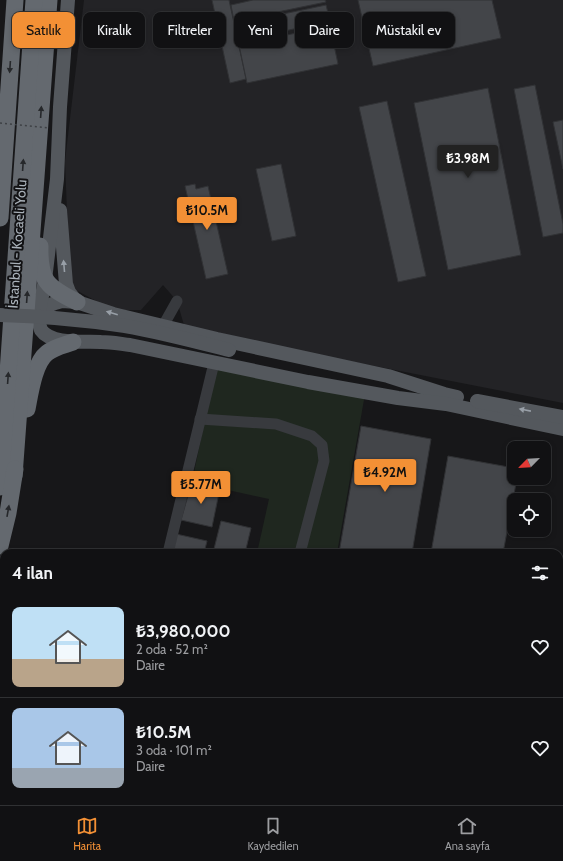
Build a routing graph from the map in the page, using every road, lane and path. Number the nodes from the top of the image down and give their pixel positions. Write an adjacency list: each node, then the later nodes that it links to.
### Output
1 (6, 0): 6 (highway)
2 (14, 0): 11 (highway, one-way to 11)
3 (34, 0): 27 (highway, İstanbul - Kocaeli Yolu, one-way to 3)
4 (49, 0): 9 (highway, one-way to 4)
5 (68, 0): 10 (main road)
6 (0, 50)
7 (0, 123): 8 (path, bridge)
8 (49, 128)
9 (39, 144): 12 (highway); 26 (highway, one-way to 9)
10 (57, 179): 12 (main road); 14 (main road, one-way to 10)
11 (0, 218)
12 (45, 280): 14 (highway); 16 (main road)
13 (177, 301): 18 (street)
14 (77, 302): 16 (main road); 18 (main road, one-way to 14)
15 (0, 314): 20 (main road, bridge)
16 (38, 316): 19 (main road)
17 (0, 323): 20 (main road)
18 (163, 326): 22 (main road)
19 (73, 342): 21 (main road); 26 (highway)
20 (229, 354): 22 (main road)
21 (214, 363): 22 (main road); 24 (street)
22 (445, 399): 23 (main road, one-way to 22); 25 (main road)
23 (563, 417)
24 (200, 419): 29 (street); 30 (street)
25 (563, 429)
26 (14, 476): 28 (highway, one-way to 26)
27 (0, 487)
28 (0, 546)
29 (169, 549)
30 (301, 549)

